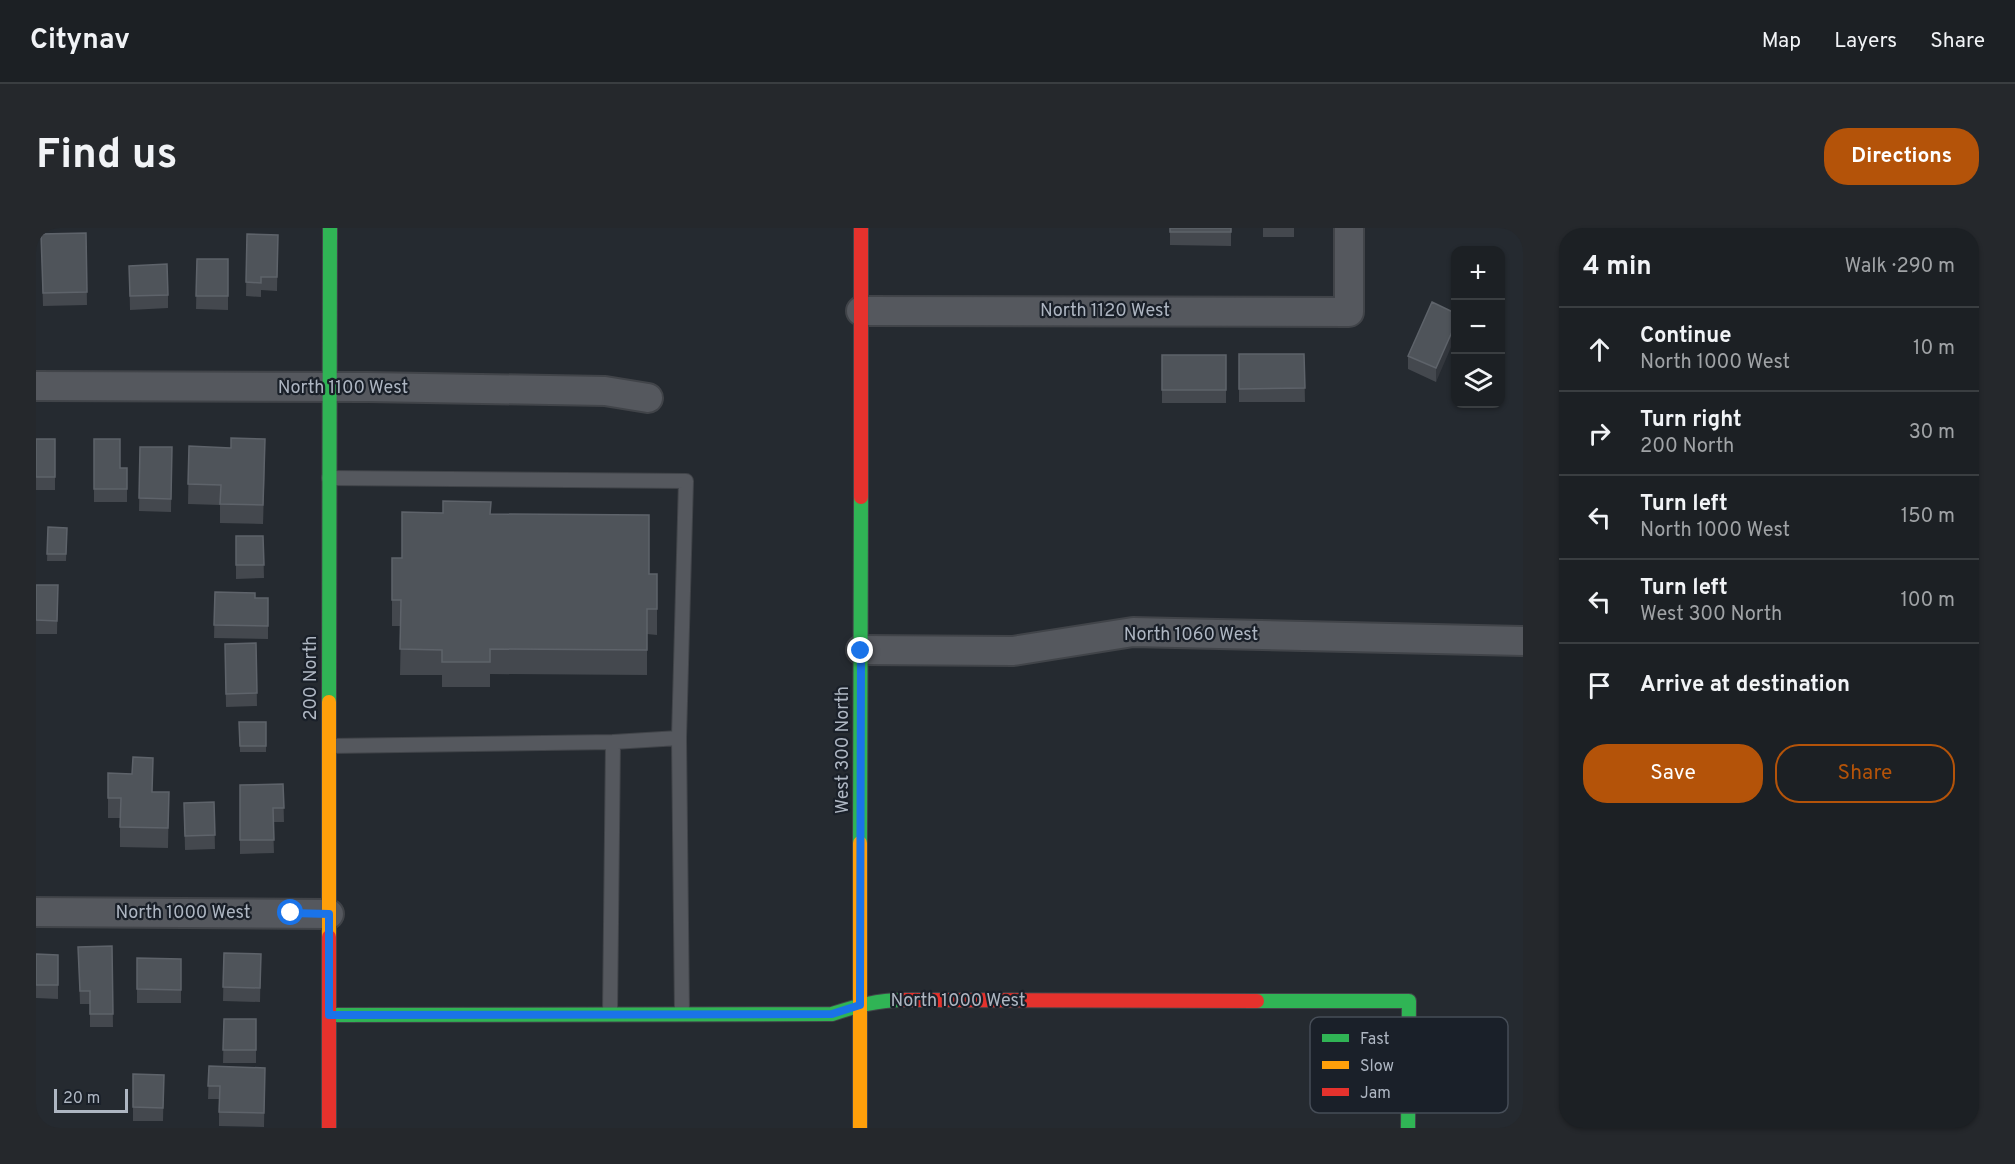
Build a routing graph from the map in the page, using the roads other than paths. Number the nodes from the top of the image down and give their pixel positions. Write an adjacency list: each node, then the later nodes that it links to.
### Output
1 (330, 228): 6 (street, 200 North)
2 (861, 228): 4 (street, West 300 North)
3 (1349, 228): 4 (street, North 1120 West)
4 (861, 311): 10 (street, West 300 North)
5 (36, 386): 6 (street, North 1100 West)
6 (330, 387): 7 (street, North 1100 West); 8 (street, 200 North)
7 (648, 398)
8 (329, 478): 11 (lane); 13 (street, 200 North)
9 (1523, 641): 10 (street, North 1060 West)
10 (861, 651): 16 (street, West 300 North)
11 (679, 738): 12 (lane); 18 (lane)
12 (613, 742): 13 (lane); 17 (lane)
13 (328, 746): 15 (street, 200 North)
14 (36, 912): 15 (street, North 1000 West)
15 (329, 914): 19 (street, 200 North)
16 (860, 1005): 18 (street, North 1000 West); 20 (street, North 1000 West); 23 (street, West 300 North)
17 (610, 1014): 18 (street, North 1000 West); 19 (street, North 1000 West)
18 (682, 1014)
19 (329, 1015): 22 (street, 200 North)
20 (1409, 1017)
21 (1408, 1113): 24 (street, North 1000 West)
22 (329, 1128)
23 (860, 1128)
24 (1408, 1128)

